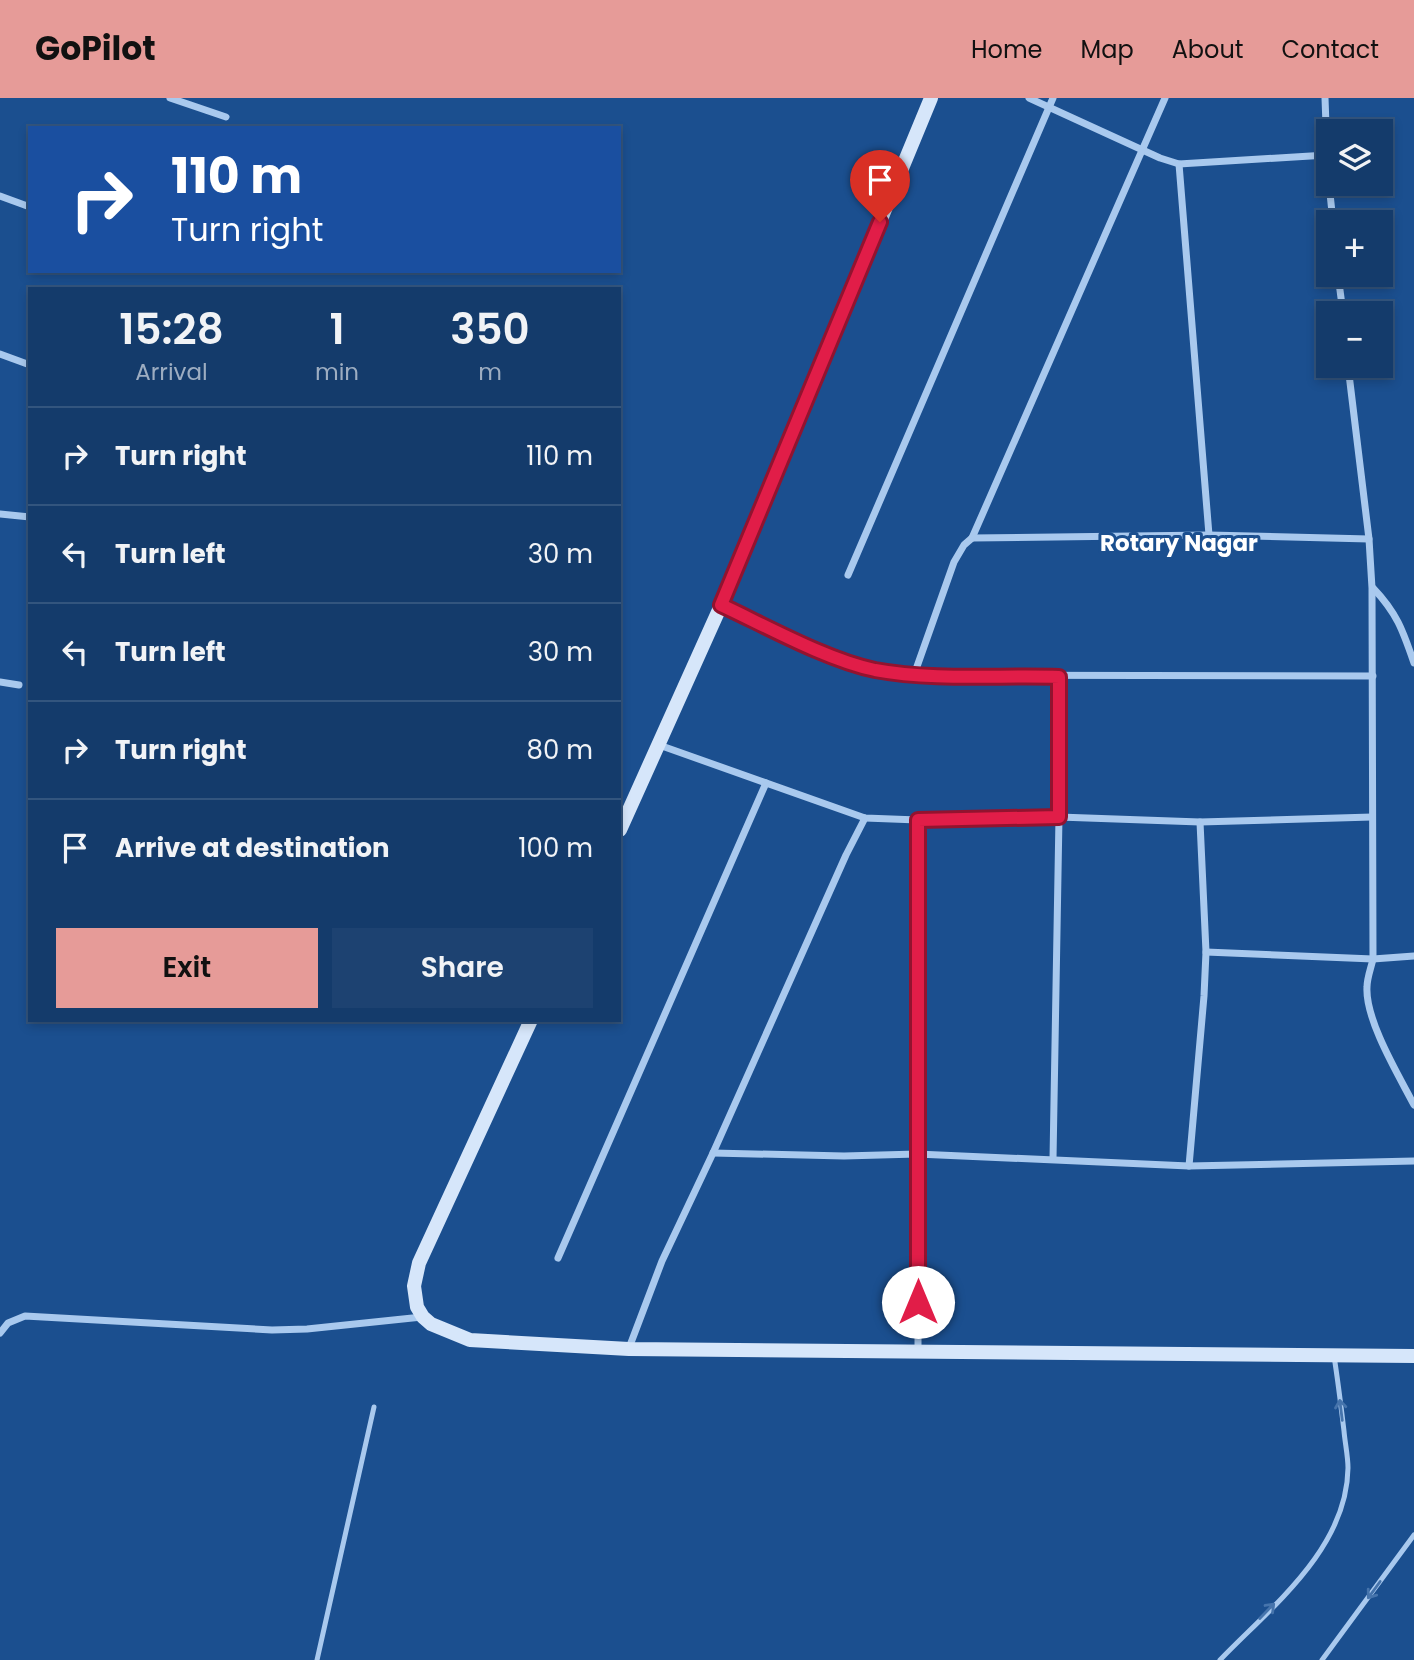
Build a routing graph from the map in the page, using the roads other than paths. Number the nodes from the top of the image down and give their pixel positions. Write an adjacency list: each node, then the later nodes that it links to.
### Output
1 (170, 98): 8 (street)
2 (931, 98): 25 (street)
3 (1029, 98): 7 (street)
4 (1054, 98): 7 (street)
5 (1165, 98): 10 (street)
6 (1325, 98): 9 (street)
7 (1049, 107): 10 (street); 23 (street)
8 (226, 117)
9 (1326, 119)
10 (1143, 150): 12 (street); 21 (street)
11 (1316, 156): 12 (street)
12 (1179, 164): 20 (street)
13 (0, 196): 14 (street)
14 (28, 206)
15 (0, 354): 16 (street)
16 (28, 364)
17 (1349, 378): 22 (street)
18 (0, 514): 19 (street)
19 (28, 517)
20 (1209, 535): 21 (street); 22 (street)
21 (972, 538): 27 (street)
22 (1369, 539): 24 (street)
23 (848, 575)
24 (1372, 588): 26 (street); 28 (street)
25 (721, 605): 27 (street); 32 (street)
26 (1414, 663)
27 (914, 675): 29 (street)
28 (1373, 676): 29 (street); 35 (street)
29 (1059, 677): 34 (street)
30 (0, 682): 31 (street)
31 (19, 685)
32 (659, 744): 33 (street); 39 (street)
33 (766, 783): 36 (street); 50 (street)
34 (1059, 817): 37 (street); 38 (street); 47 (street)
35 (1372, 817): 38 (street); 42 (street)
36 (865, 818): 37 (street); 45 (street)
37 (918, 820): 46 (street)
38 (1200, 822): 40 (street)
39 (621, 828)
40 (1206, 952): 42 (street); 49 (street)
41 (1414, 956): 42 (street)
42 (1373, 959): 44 (street)
43 (530, 1022): 51 (street)
44 (1414, 1105)
45 (713, 1153): 46 (street); 53 (street)
46 (917, 1154): 47 (street); 54 (street)
47 (1053, 1159): 49 (street)
48 (1414, 1161): 49 (street)
49 (1189, 1166)
50 (558, 1258)
51 (423, 1317): 52 (street); 53 (street)
52 (0, 1333)
53 (629, 1349): 54 (street)
54 (918, 1352): 55 (street)
55 (1334, 1356): 56 (street); 60 (lane, one-way to 55)
56 (1414, 1356)
57 (374, 1407): 59 (lane)
58 (1414, 1535): 61 (lane, one-way to 61)
59 (317, 1660)
60 (1220, 1660)
61 (1322, 1660)

